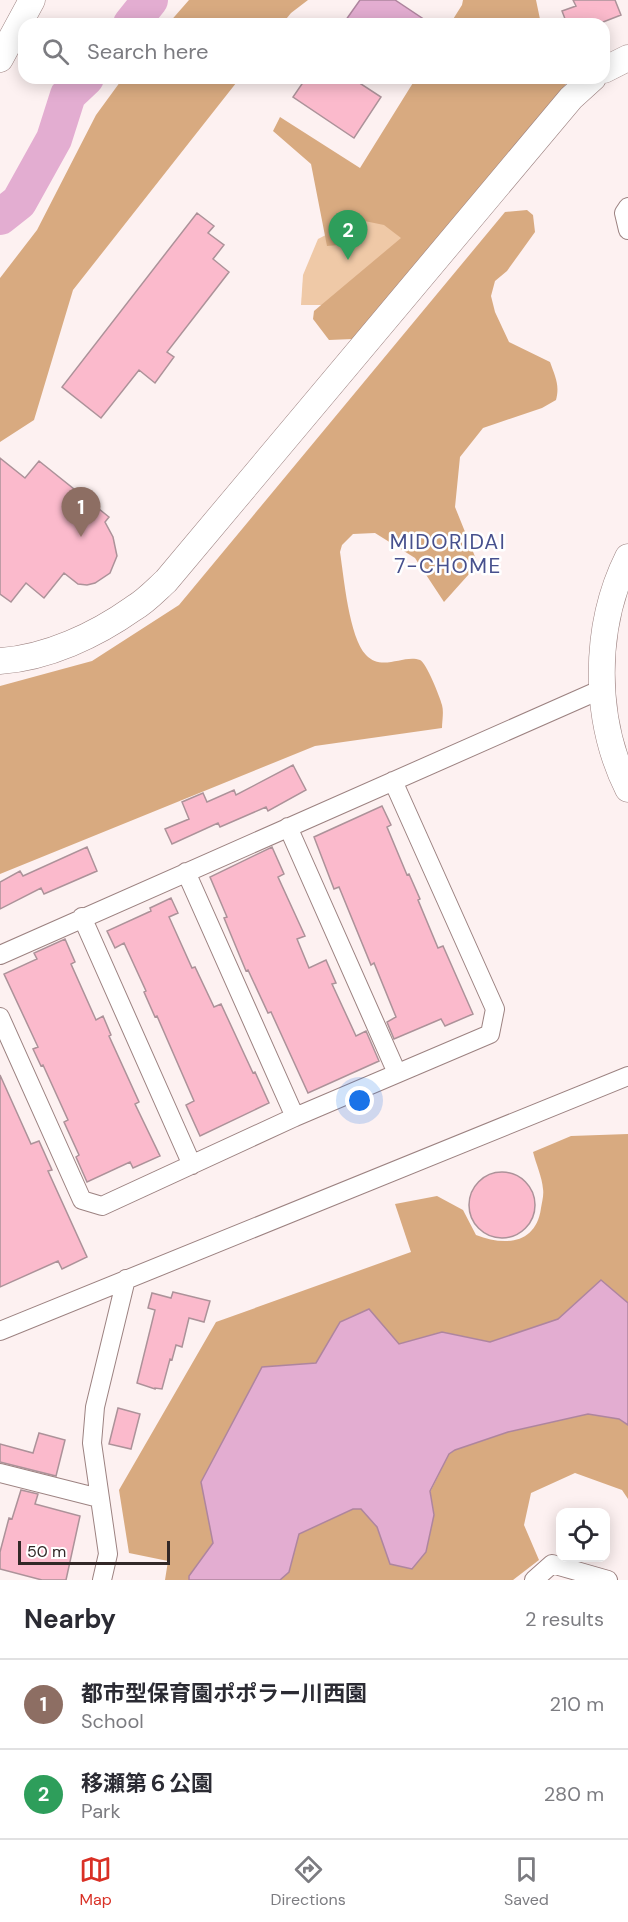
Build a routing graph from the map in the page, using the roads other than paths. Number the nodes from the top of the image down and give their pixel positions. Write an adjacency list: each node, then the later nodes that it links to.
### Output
1 (32, 0): 2 (street)
2 (22, 18)
3 (18, 26): 5 (street)
4 (628, 58): 6 (street)
5 (0, 59)
6 (610, 67)
7 (586, 84): 11 (street)
8 (628, 207): 9 (street)
9 (628, 230)
10 (628, 557): 12 (street)
11 (0, 661)
12 (602, 689): 13 (street); 14 (street)
13 (393, 781): 15 (street); 20 (street)
14 (628, 788)
15 (288, 827): 16 (street); 20 (street)
16 (186, 872): 17 (street); 22 (street)
17 (82, 917): 18 (street); 23 (street)
18 (0, 955)
19 (0, 1017): 23 (street)
20 (397, 1073): 22 (street)
21 (628, 1076): 24 (street)
22 (295, 1117): 23 (street)
23 (192, 1166)
24 (126, 1279): 25 (street); 27 (street)
25 (0, 1331)
26 (0, 1473): 27 (street)
27 (99, 1498): 29 (street)
28 (550, 1572): 30 (street); 31 (street)
29 (102, 1580)
30 (534, 1580)
31 (608, 1580)

